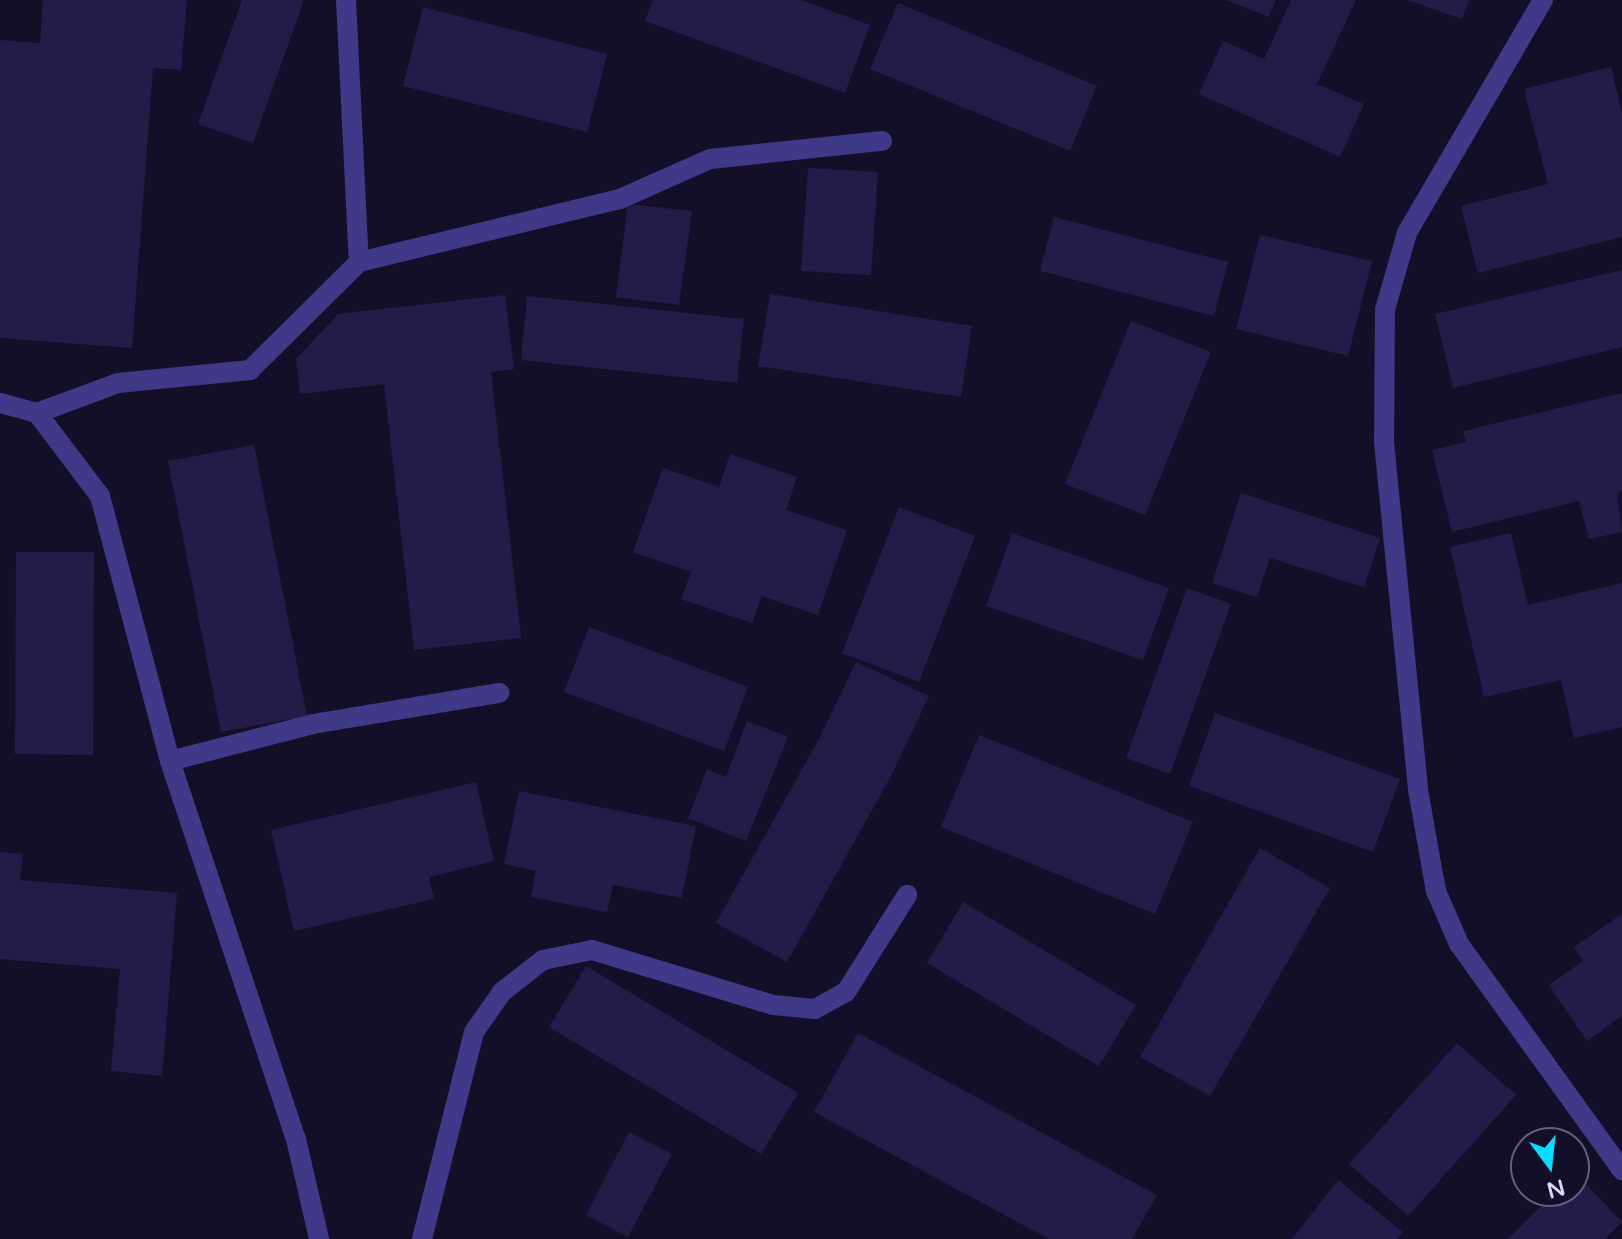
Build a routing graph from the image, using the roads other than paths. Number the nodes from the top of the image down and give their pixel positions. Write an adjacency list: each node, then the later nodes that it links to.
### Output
1 (346, 0): 4 (street)
2 (1543, 0): 10 (street)
3 (882, 141): 4 (street)
4 (359, 262): 6 (street)
5 (0, 403): 6 (street)
6 (37, 413): 8 (street)
7 (499, 693): 8 (street)
8 (170, 761): 11 (street)
9 (907, 895): 12 (street)
10 (1622, 1170)
11 (319, 1239)
12 (422, 1239)

